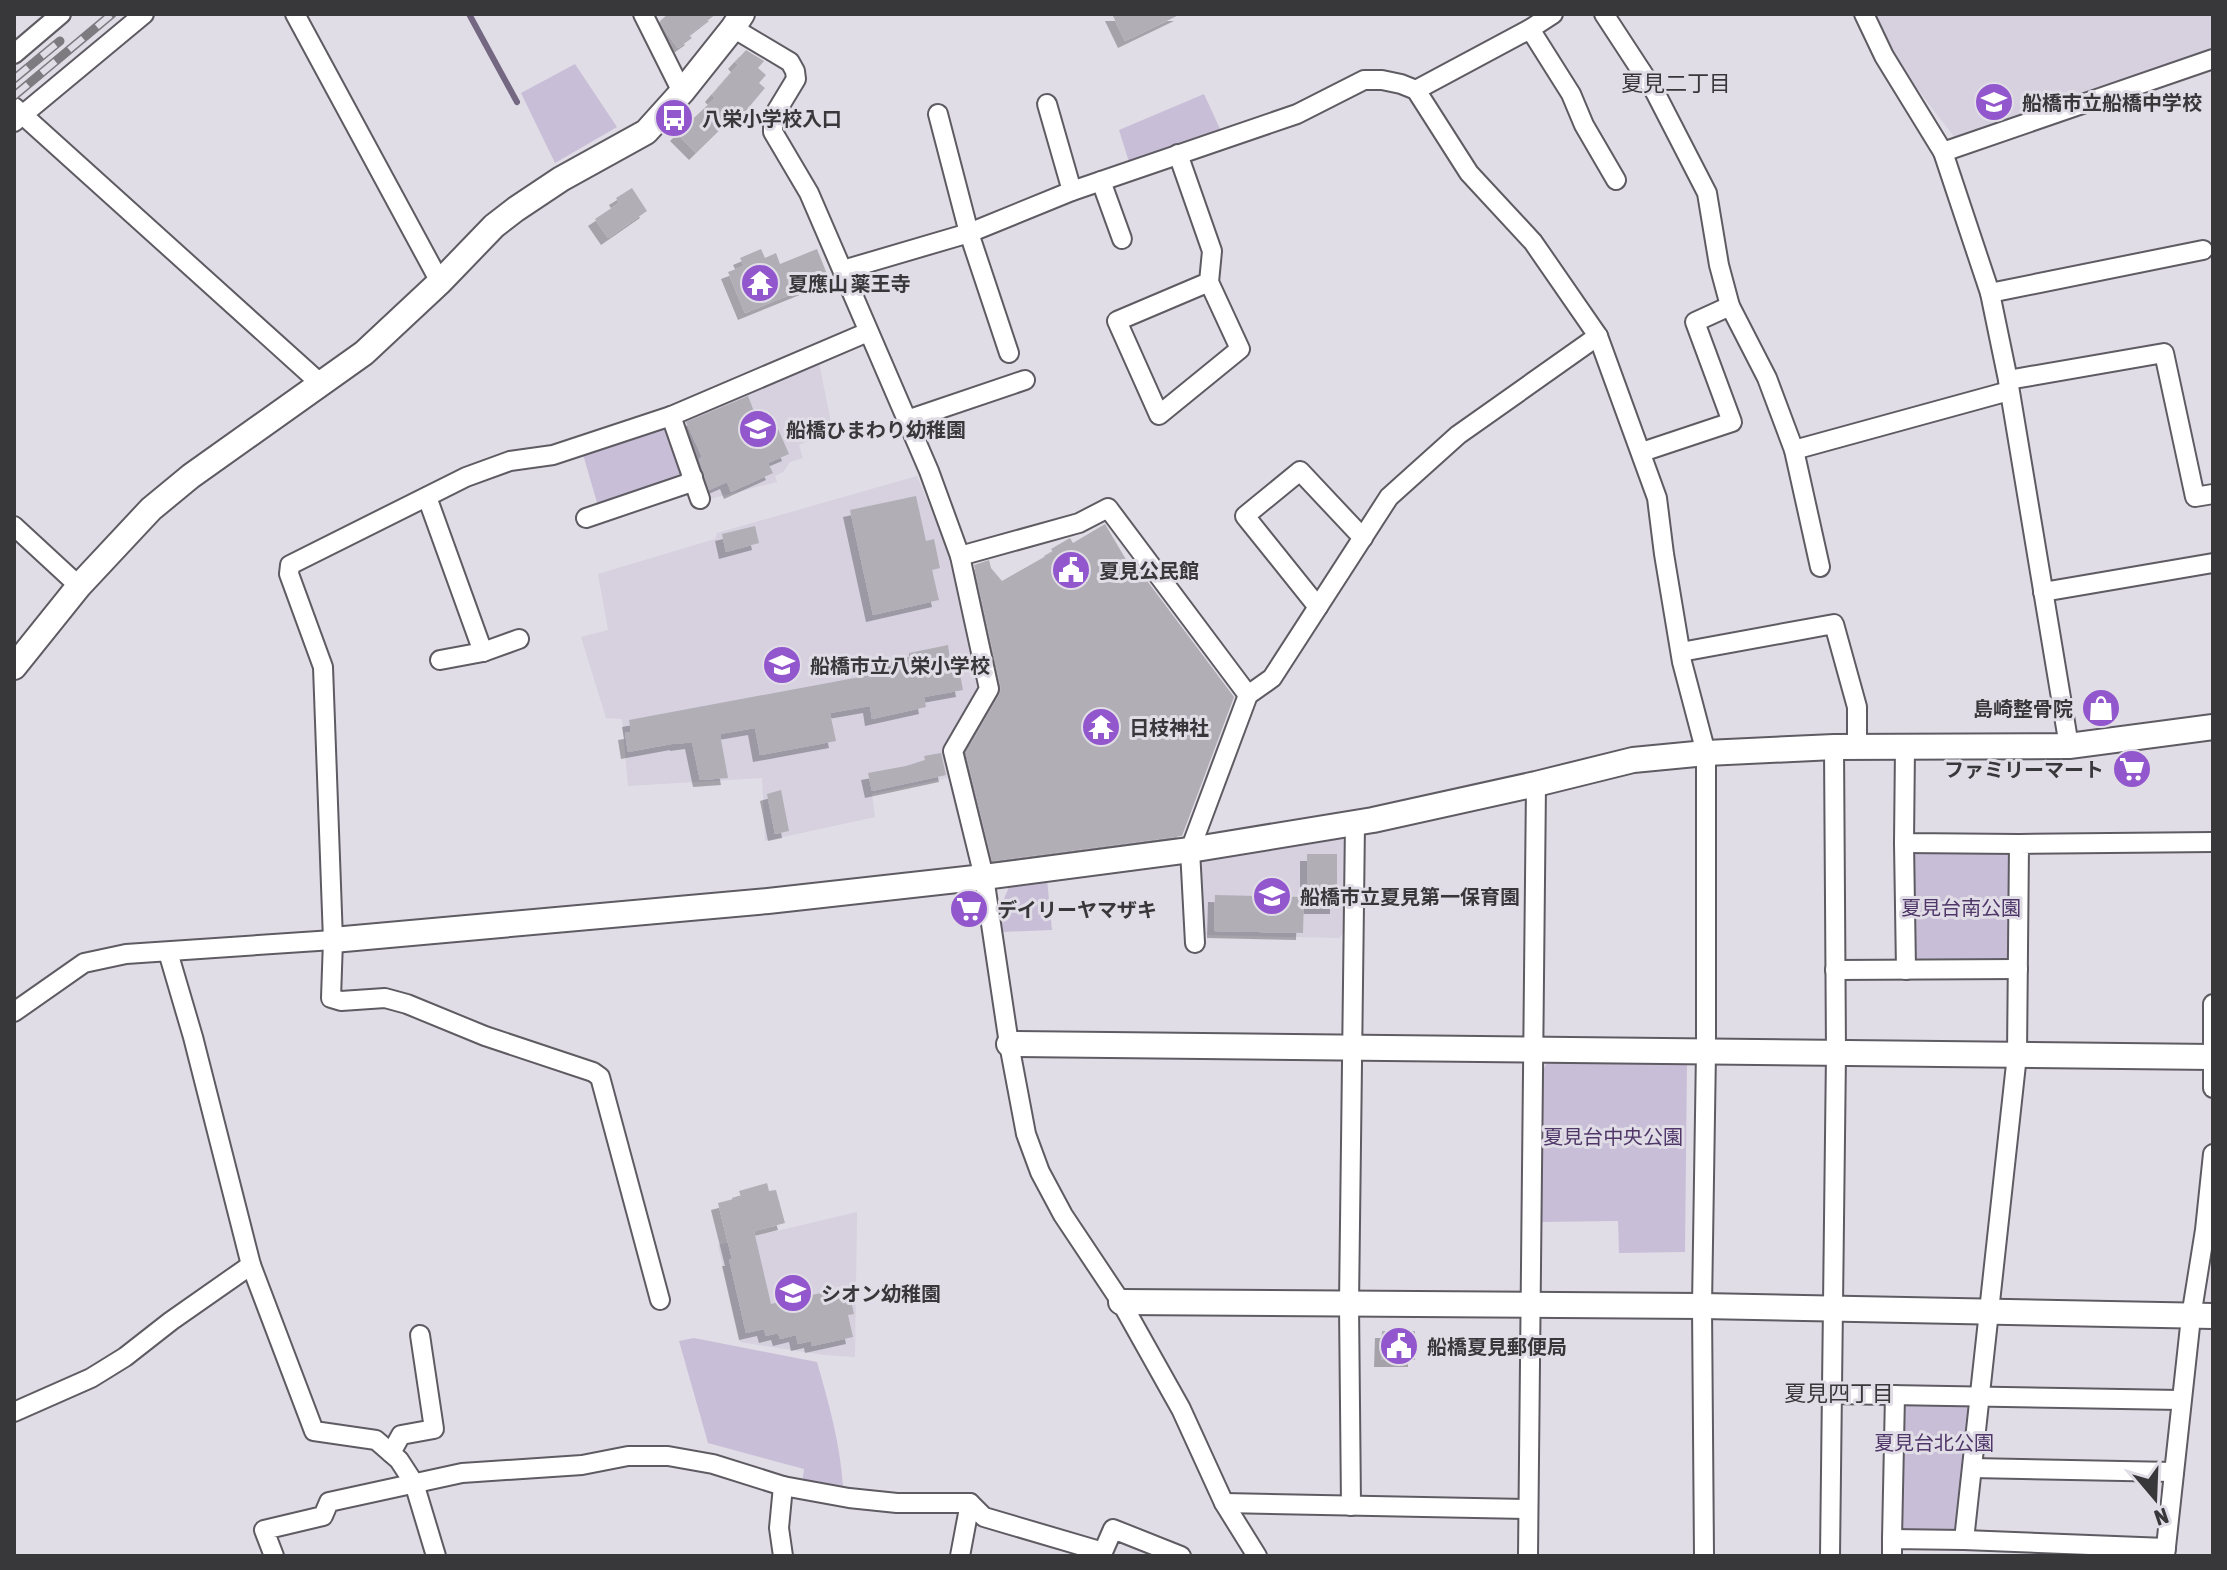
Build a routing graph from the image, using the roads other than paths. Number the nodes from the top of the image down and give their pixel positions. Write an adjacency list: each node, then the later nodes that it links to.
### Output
1 (61, 14): 10 (street)
2 (144, 14): 15 (street)
3 (295, 14): 26 (street)
4 (643, 14): 13 (street)
5 (1553, 14): 9 (street)
6 (1604, 14): 29 (street)
7 (1864, 14): 17 (street)
8 (738, 21): 13 (street); 25 (street)
9 (1530, 29): 12 (street); 19 (street)
10 (14, 54)
11 (2213, 59): 17 (street)
12 (1416, 90): 18 (street); 31 (street)
13 (682, 92): 26 (street)
14 (1047, 104): 21 (street)
15 (16, 114): 34 (street)
16 (938, 114): 22 (street)
17 (1943, 152): 28 (street)
18 (1178, 154): 20 (street); 27 (street)
19 (1616, 180)
20 (1101, 181): 21 (street); 23 (street)
21 (1072, 191): 22 (street)
22 (969, 233): 25 (street); 32 (street)
23 (1122, 239)
24 (2203, 250): 28 (street)
25 (843, 270): 30 (street)
26 (440, 282): 34 (street)
27 (1209, 282): 27 (street)
28 (1990, 293): 35 (street)
29 (1730, 306): 38 (street); 39 (street)
30 (868, 332): 36 (street); 37 (street)
31 (1598, 336): 39 (street); 46 (street)
32 (1009, 353)
33 (1025, 380): 37 (street)
34 (321, 384): 50 (street)
35 (2008, 385): 38 (street); 41 (street); 51 (street)
36 (671, 416): 40 (street); 42 (street)
37 (907, 420): 47 (street)
38 (1794, 450): 49 (street)
39 (1642, 452): 55 (street)
40 (693, 477): 43 (street); 44 (street)
41 (2213, 494)
42 (427, 497): 54 (street); 71 (street)
43 (700, 499)
44 (586, 518)
45 (14, 526): 50 (street)
46 (1363, 538): 52 (street); 52 (street)
47 (960, 556): 58 (street); 70 (street)
48 (2213, 563): 51 (street)
49 (1820, 567)
50 (79, 586): 57 (street)
51 (2043, 592): 60 (street)
52 (1318, 607): 58 (street)
53 (519, 639): 54 (street)
54 (483, 652): 56 (street)
55 (1681, 652): 61 (street); 63 (street)
56 (440, 660)
57 (14, 667)
58 (1248, 695): 69 (street)
59 (2213, 727): 60 (street)
60 (2069, 746): 62 (street)
61 (1846, 747): 62 (street); 63 (street); 75 (street)
62 (1905, 747): 67 (street)
63 (1706, 753): 64 (street); 82 (street)
64 (1536, 784): 65 (street); 81 (street)
65 (1355, 823): 69 (street); 80 (street)
66 (2213, 842): 68 (street)
67 (1904, 843): 68 (street); 76 (street)
68 (2019, 844): 74 (street)
69 (1190, 850): 70 (street); 72 (street)
70 (984, 877): 71 (street); 79 (street)
71 (333, 940): 73 (street); 90 (street)
72 (1195, 943)
73 (168, 952): 78 (street); 89 (street)
74 (2018, 969): 76 (street); 84 (street)
75 (1835, 970): 76 (street); 83 (street)
76 (1906, 970)
77 (2213, 1004): 85 (street)
78 (14, 1012)
79 (1009, 1044): 80 (street); 91 (street)
80 (1352, 1047): 81 (street); 92 (street)
81 (1532, 1051): 82 (street); 93 (street)
82 (1701, 1051): 83 (street); 94 (street)
83 (1836, 1053): 84 (street); 95 (street)
84 (2017, 1055): 85 (street); 96 (street)
85 (2213, 1057): 86 (street)
86 (2213, 1088)
87 (2213, 1154): 88 (street)
88 (2212, 1177): 97 (street)
89 (251, 1265): 103 (street); 104 (street)
90 (660, 1300)
91 (1121, 1302): 92 (street); 110 (street)
92 (1349, 1304): 93 (street); 111 (street)
93 (1530, 1304): 94 (street); 112 (street)
94 (1698, 1306): 95 (street); 123 (street); 124 (street)
95 (1833, 1308): 96 (street); 99 (street)
96 (1989, 1312): 97 (street); 101 (street)
97 (2202, 1316): 102 (street)
98 (420, 1335): 104 (street)
99 (1832, 1394): 100 (street); 125 (street)
100 (1895, 1395): 101 (street); 114 (street)
101 (1980, 1397): 102 (street); 105 (street)
102 (2181, 1400): 106 (street)
103 (14, 1412)
104 (391, 1453): 107 (street)
105 (1972, 1468): 106 (street); 113 (street)
106 (2174, 1472): 115 (street)
107 (414, 1483): 108 (street); 116 (street); 117 (street)
108 (783, 1486): 109 (street); 118 (street)
109 (970, 1503): 119 (street); 120 (street)
110 (1224, 1503): 111 (street); 121 (street)
111 (1351, 1506): 112 (street)
112 (1528, 1509): 122 (street)
113 (1964, 1540): 114 (street); 115 (street)
114 (1892, 1548)
115 (2166, 1552)
116 (274, 1556)
117 (436, 1556)
118 (783, 1556)
119 (960, 1556)
120 (1181, 1556)
121 (1257, 1556)
122 (1528, 1556)
123 (1694, 1556)
124 (1704, 1556)
125 (1830, 1556)

